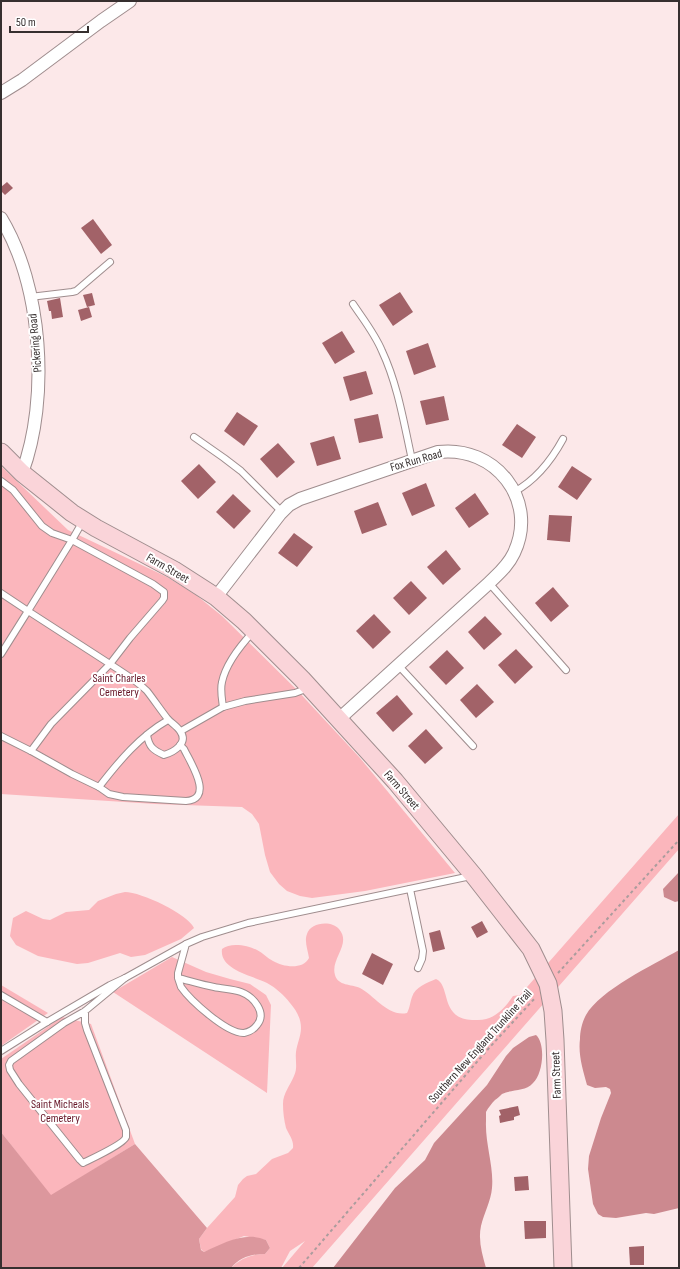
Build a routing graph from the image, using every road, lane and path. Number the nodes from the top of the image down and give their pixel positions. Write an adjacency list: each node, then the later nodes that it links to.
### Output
1 (130, 1): 2 (street)
2 (1, 93)
3 (1, 218): 5 (street, Pickering Road)
4 (110, 262): 5 (lane)
5 (30, 297): 11 (street, Pickering Road)
6 (353, 304): 10 (lane)
7 (194, 436): 14 (lane)
8 (563, 439): 13 (lane)
9 (1, 452): 11 (street, Farm Street)
10 (412, 460): 13 (street, Fox Run Road); 14 (street, Fox Run Road)
11 (22, 473): 15 (street, Farm Street)
12 (1, 480): 16 (lane)
13 (514, 492): 17 (street, Fox Run Road)
14 (282, 512): 19 (street, Fox Run Road)
15 (84, 520): 16 (lane); 19 (street, Farm Street)
16 (72, 540): 20 (lane); 23 (lane)
17 (489, 583): 24 (street, Fox Run Road); 25 (lane)
18 (1, 593): 20 (lane)
19 (216, 597): 21 (street, Farm Street)
20 (28, 611): 22 (lane); 23 (lane)
21 (255, 631): 26 (street, Farm Street); 27 (lane)
22 (1, 654)
23 (110, 664): 29 (lane); 35 (lane)
24 (398, 665): 28 (street, Fox Run Road); 34 (lane)
25 (566, 670)
26 (309, 686): 27 (lane); 28 (street, Farm Street)
27 (222, 707): 30 (lane)
28 (339, 719): 38 (street, Farm Street)
29 (168, 720): 30 (lane); 31 (lane)
30 (181, 731): 33 (lane)
31 (147, 735): 33 (lane); 36 (lane)
32 (1, 736): 35 (lane)
33 (180, 745): 36 (lane)
34 (473, 746)
35 (31, 752): 36 (lane)
36 (99, 787)
37 (679, 840): 44 (path, Southern New England Trunkline Trail)
38 (474, 876): 39 (lane); 44 (street, Farm Street)
39 (410, 889): 40 (lane); 41 (lane)
40 (186, 944): 42 (lane); 43 (lane)
41 (418, 968)
42 (125, 978): 46 (lane); 47 (lane)
43 (178, 978): 43 (lane)
44 (548, 984): 49 (path, Southern New England Trunkline Trail); 50 (street, Farm Street)
45 (1, 995): 47 (lane)
46 (85, 1011): 46 (lane)
47 (47, 1022): 48 (lane)
48 (1, 1051)
49 (298, 1268)
50 (563, 1268)

